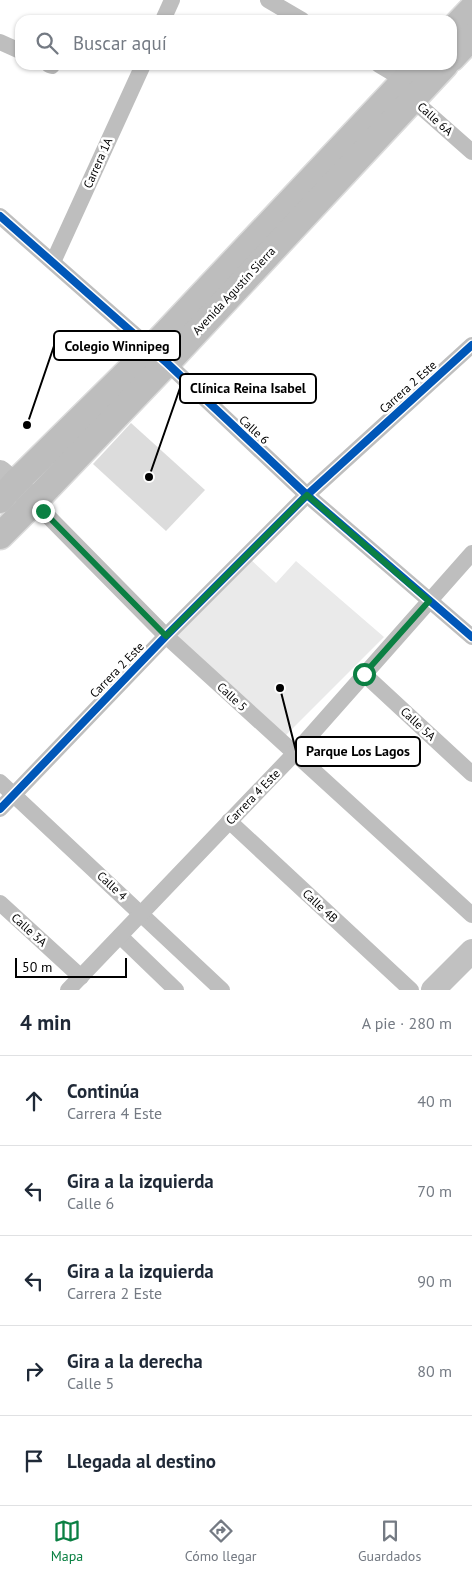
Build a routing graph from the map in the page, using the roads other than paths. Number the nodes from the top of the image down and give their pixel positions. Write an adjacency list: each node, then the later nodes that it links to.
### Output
1 (172, 0): 4 (street)
2 (268, 0): 5 (street)
3 (472, 8): 6 (main road)
4 (165, 15)
5 (294, 15)
6 (457, 24)
7 (472, 37): 10 (main road)
8 (0, 42): 9 (street)
9 (15, 49)
10 (457, 53)
11 (141, 70): 17 (street, Carrera 1A)
12 (389, 70): 14 (street, Calle 6A)
13 (435, 70): 14 (main road, Avenida Agustín Sierra)
14 (412, 81): 15 (street, Calle 6A); 19 (main road, Avenida Agustín Sierra)
15 (472, 152)
16 (0, 216): 17 (street, Calle 6)
17 (53, 262): 19 (street, Calle 6)
18 (472, 344): 21 (street, Carrera 2 Este)
19 (159, 356): 20 (main road, Avenida Agustín Sierra); 21 (street, Calle 6); 22 (main road, Avenida Agustín Sierra)
20 (5, 486): 22 (main road, Calle 5)
21 (307, 495): 25 (street, Calle 6); 26 (street, Carrera 2 Este)
22 (34, 502): 23 (main road, Avenida Agustín Sierra); 26 (street, Calle 5)
23 (0, 536)
24 (472, 553): 25 (street, Carrera 4 Este)
25 (429, 601): 27 (street, Calle 6); 28 (street, Carrera 4 Este)
26 (166, 636): 29 (street, Calle 5); 32 (street, Carrera 2 Este)
27 (472, 637)
28 (364, 674): 29 (street, Carrera 4 Este); 30 (street, Calle 5A)
29 (294, 754): 34 (street, Carrera 4 Este); 37 (street, Calle 5)
30 (472, 774)
31 (0, 782): 32 (street, Calle 4)
32 (14, 795): 33 (street, Carrera 2 Este); 36 (street, Calle 4)
33 (0, 809)
34 (229, 821): 36 (street, Carrera 4 Este); 44 (street, Calle 4B)
35 (0, 903): 40 (street, Calle 3A)
36 (141, 913): 38 (street, Carrera 4 Este); 41 (street, Calle 4)
37 (472, 915)
38 (120, 936): 40 (street, Carrera 4 Este); 43 (street)
39 (472, 950): 45 (main road)
40 (81, 977): 42 (street, Carrera 4 Este)
41 (213, 987)
42 (68, 990)
43 (176, 990)
44 (411, 990)
45 (433, 990)

